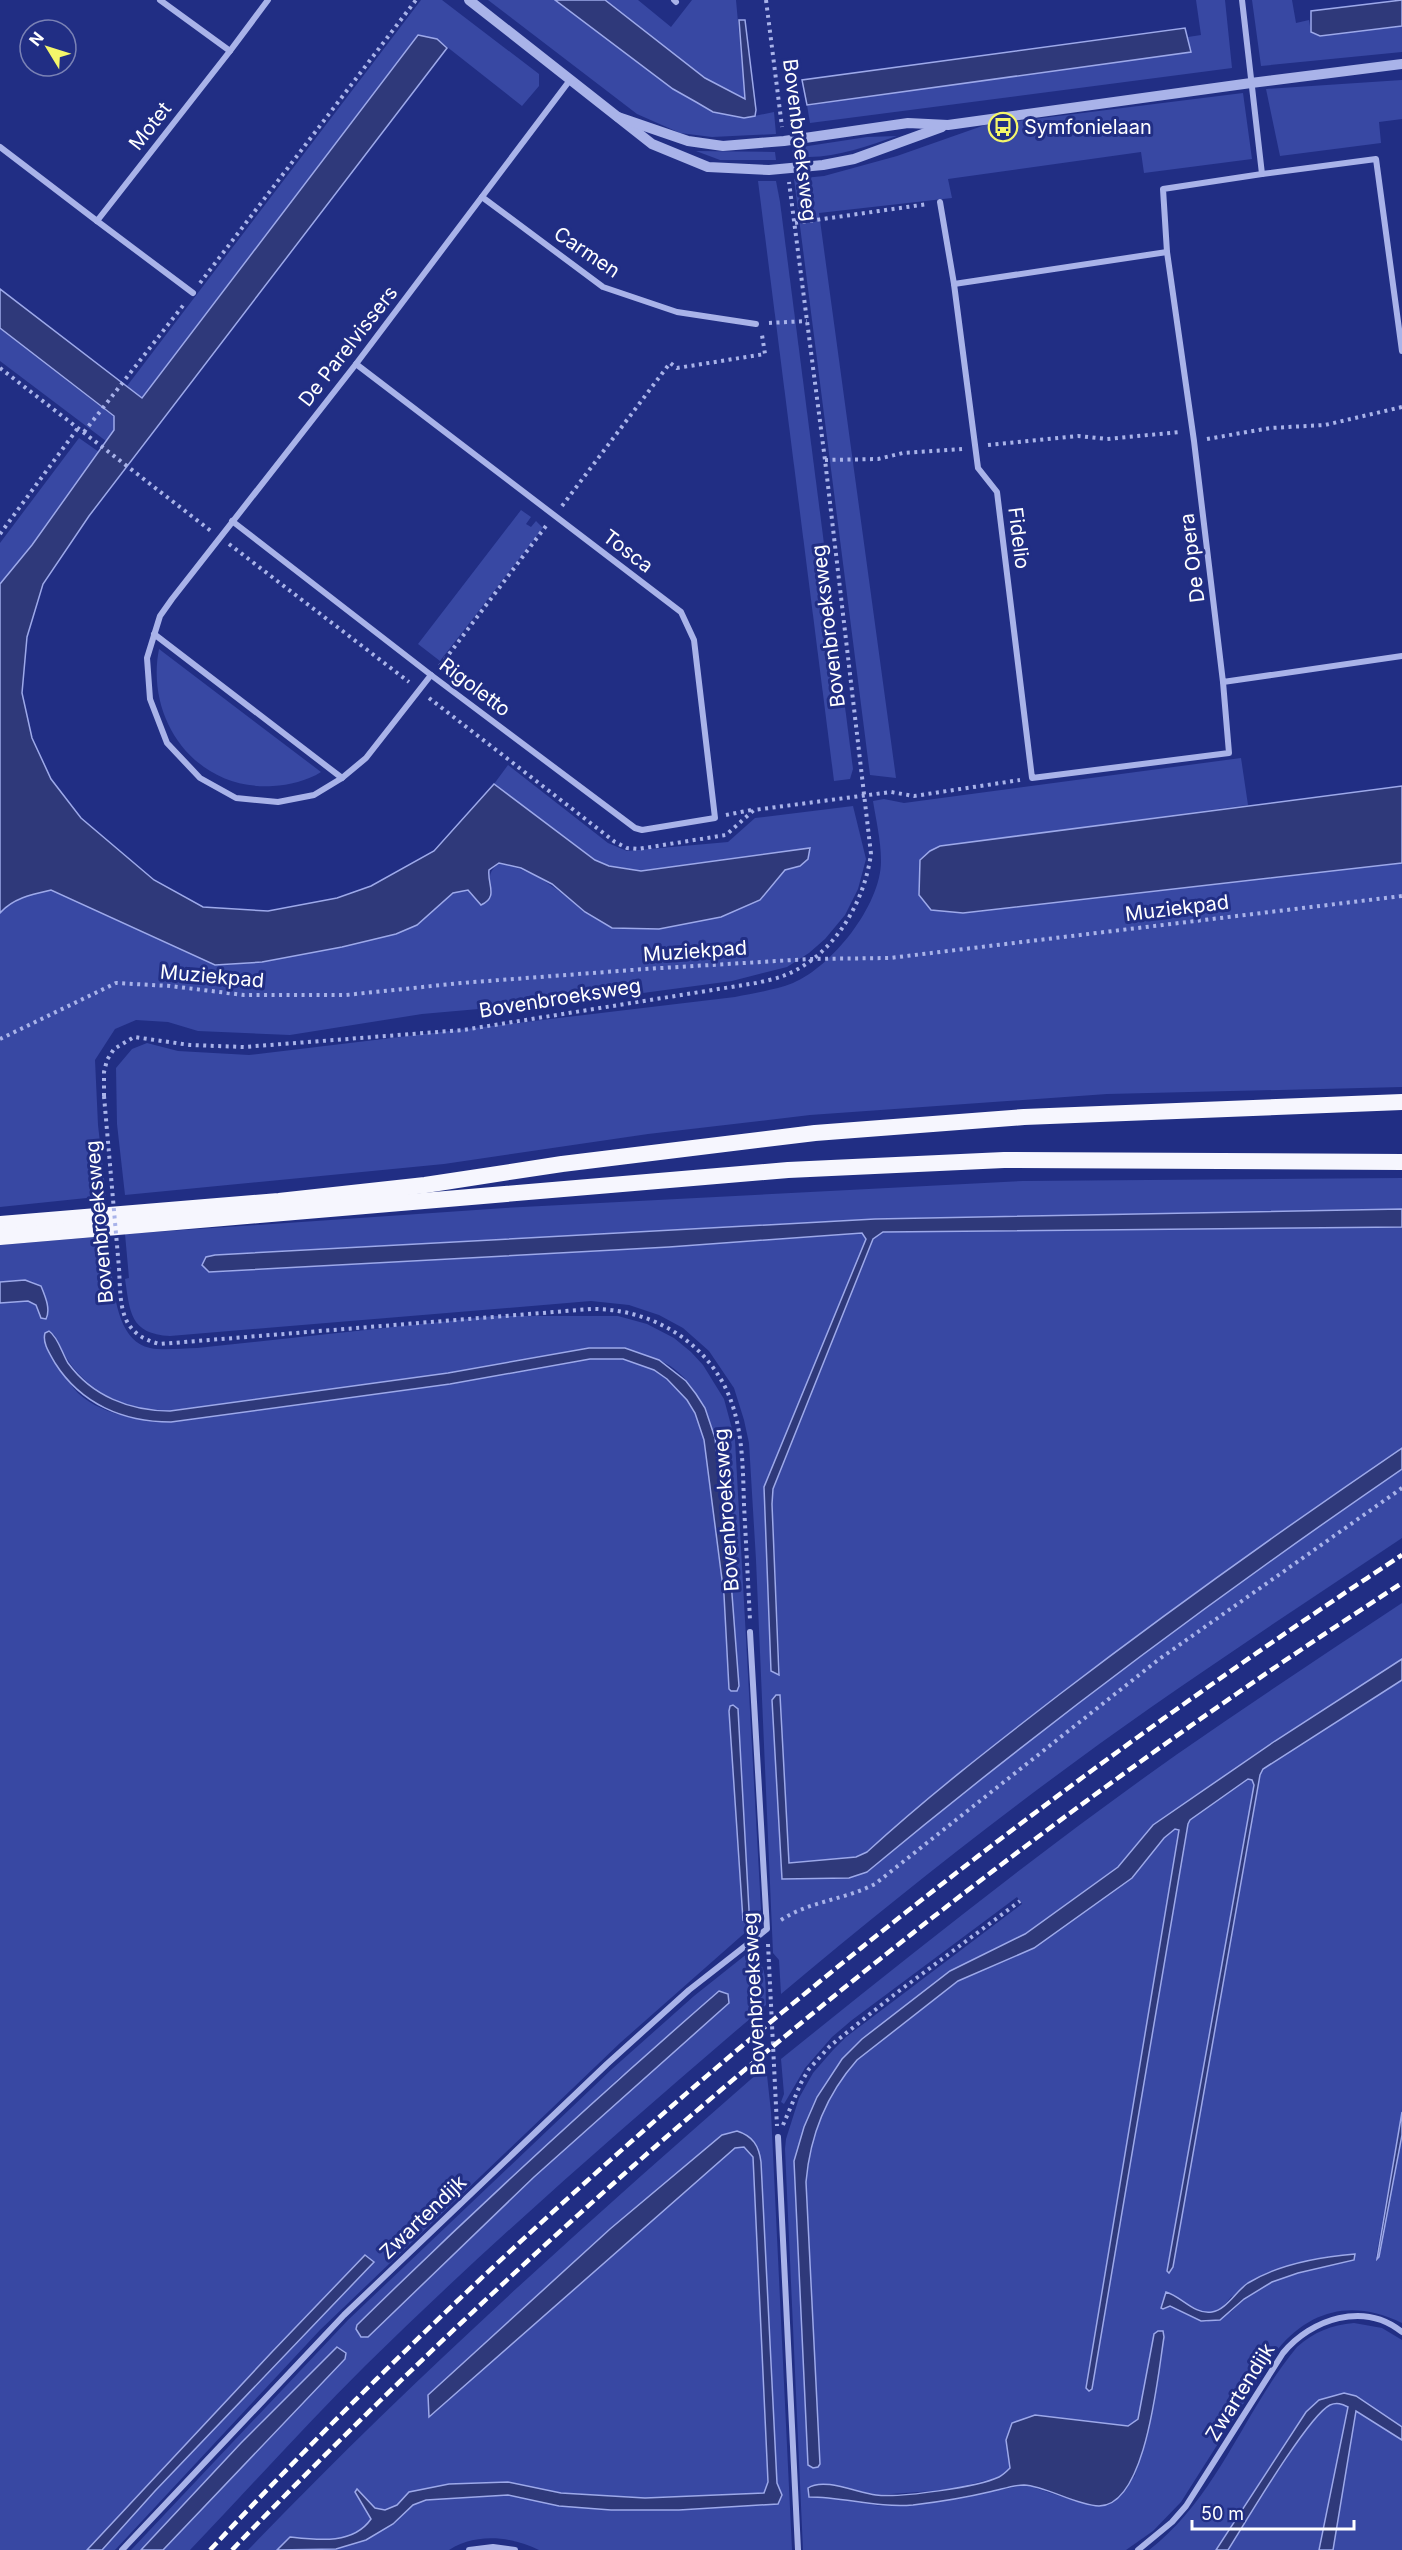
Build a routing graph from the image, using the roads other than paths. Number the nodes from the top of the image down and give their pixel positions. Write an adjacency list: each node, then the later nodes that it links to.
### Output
1 (160, 0): 5 (street)
2 (267, 0): 5 (street, Motet)
3 (469, 0): 7 (street)
4 (1242, 0): 8 (street)
5 (230, 51): 15 (street, Motet)
6 (1402, 64): 8 (street)
7 (570, 80): 9 (street); 13 (street, De Parelvissers)
8 (1251, 83): 10 (street); 12 (street)
9 (618, 117): 10 (street); 10 (street)
10 (948, 125)
11 (0, 147): 15 (street)
12 (1262, 174): 16 (street, De Opera); 20 (street, De Opera)
13 (482, 196): 19 (street, Carmen); 21 (street, De Parelvissers)
14 (940, 202): 17 (street, Fidelio)
15 (97, 221): 18 (street)
16 (1167, 252): 17 (street); 26 (street, De Opera)
17 (954, 284): 26 (street, Fidelio)
18 (193, 293)
19 (756, 324)
20 (1402, 351)
21 (356, 364): 22 (street, De Parelvissers); 28 (street, Tosca)
22 (232, 521): 23 (street, De Parelvissers); 25 (street, Rigoletto)
23 (154, 634): 27 (street); 27 (street, De Parelvissers)
24 (1402, 656): 26 (street)
25 (431, 675): 27 (street, De Parelvissers); 28 (street, Rigoletto)
26 (1223, 682)
27 (342, 778)
28 (715, 818)
29 (1402, 1102): 31 (highway)
30 (1402, 1162): 32 (highway)
31 (0, 1224)
32 (0, 1237)
33 (750, 1632): 34 (street, Bovenbroeksweg)
34 (767, 1929): 37 (street, Zwartendijk)
35 (778, 2137): 40 (street)
36 (1402, 2332): 41 (street, Zwartendijk)
37 (122, 2550)
38 (469, 2550): 39 (street)
39 (515, 2550)
40 (798, 2550)
41 (1138, 2550)

